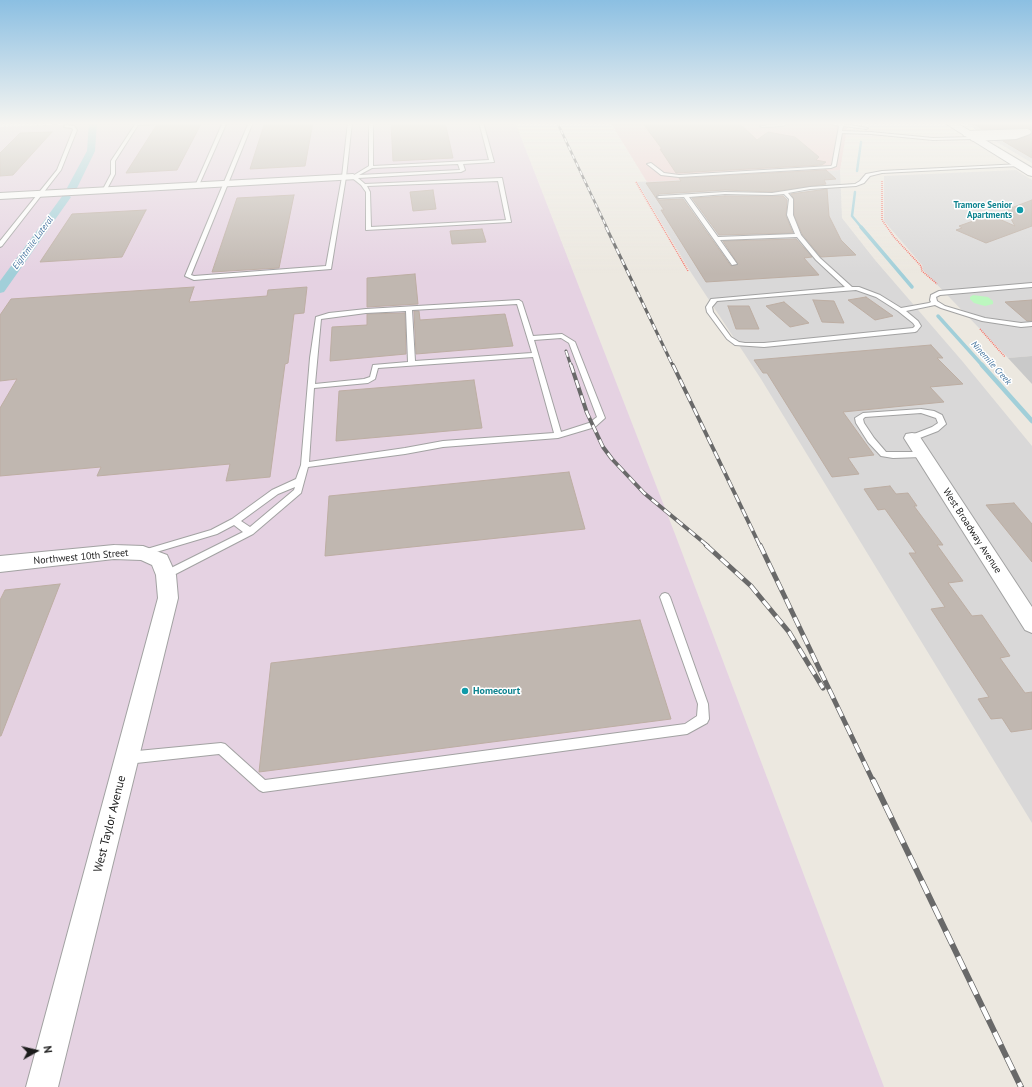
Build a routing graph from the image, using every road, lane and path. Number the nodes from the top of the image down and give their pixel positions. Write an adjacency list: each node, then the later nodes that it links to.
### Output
1 (882, 172): 30 (path)
2 (57, 173): 19 (lane)
3 (113, 173): 17 (lane)
4 (202, 173): 15 (lane)
5 (231, 173): 14 (lane)
6 (348, 173): 12 (lane)
7 (358, 173): 12 (lane)
8 (428, 173): 12 (lane)
9 (662, 173): 10 (lane)
10 (734, 173)
11 (879, 173): 18 (lane)
12 (348, 177): 14 (street); 14 (lane); 16 (lane)
13 (636, 182): 27 (path)
14 (226, 184): 15 (street)
15 (197, 185): 17 (street)
16 (364, 185): 16 (lane)
17 (104, 190): 19 (street)
18 (785, 192): 21 (lane); 23 (lane)
19 (40, 194): 20 (street); 25 (lane)
20 (0, 196)
21 (686, 196): 22 (lane); 24 (lane)
22 (659, 197)
23 (798, 235): 24 (lane); 29 (lane)
24 (717, 239): 26 (lane)
25 (0, 244)
26 (734, 264)
27 (688, 271)
28 (1032, 285): 30 (lane)
29 (850, 288): 33 (lane); 33 (lane)
30 (944, 293): 31 (lane)
31 (935, 302): 33 (lane); 34 (lane)
32 (409, 309): 36 (lane); 39 (lane); 40 (lane)
33 (900, 310)
34 (965, 315): 35 (lane); 38 (path)
35 (1032, 324)
36 (530, 338): 37 (lane); 41 (lane)
37 (536, 355): 39 (lane); 41 (lane)
38 (1005, 357)
39 (412, 364): 40 (lane)
40 (311, 386): 44 (lane)
41 (558, 434): 44 (lane)
42 (912, 438): 43 (street, West Broadway Avenue); 43 (lane)
43 (922, 454): 51 (street, West Broadway Avenue)
44 (305, 465): 45 (lane)
45 (300, 481): 46 (lane); 47 (lane)
46 (235, 520): 47 (lane); 48 (lane)
47 (250, 532): 48 (lane)
48 (157, 563): 49 (street, Northwest 10th Street); 52 (street, West Taylor Avenue)
49 (0, 564)
50 (665, 597): 52 (lane)
51 (1032, 624)
52 (127, 758): 53 (street, West Taylor Avenue)
53 (42, 1087)

